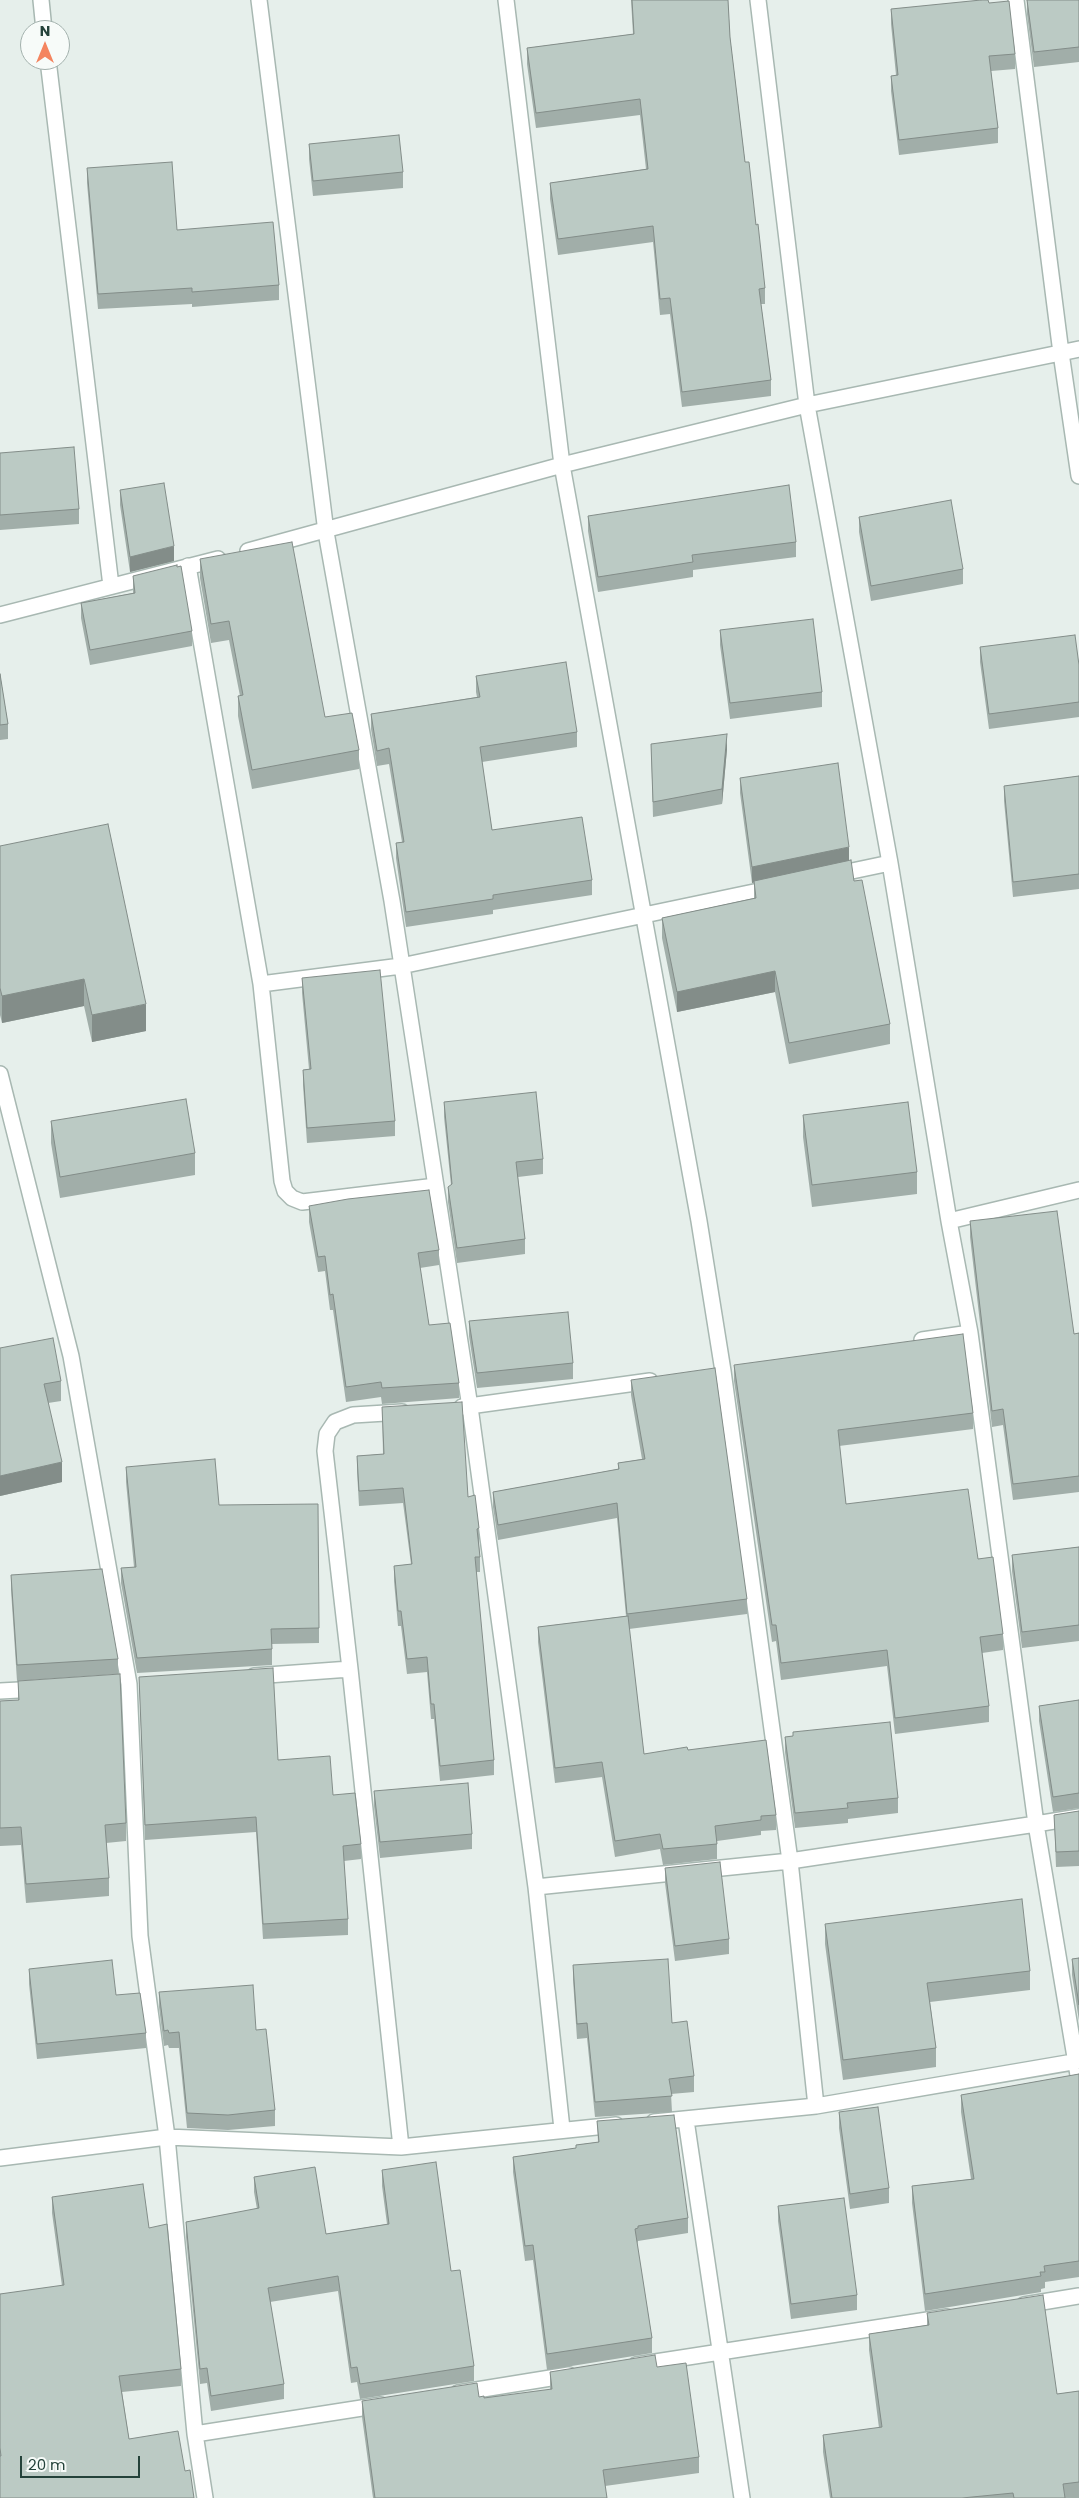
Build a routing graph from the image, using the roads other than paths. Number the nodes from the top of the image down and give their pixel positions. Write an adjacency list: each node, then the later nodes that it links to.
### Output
1 (41, 0): 6 (street)
2 (259, 0): 13 (street)
3 (506, 0): 11 (street)
4 (758, 0): 10 (street)
5 (1016, 0): 9 (street)
6 (43, 20)
7 (49, 70): 15 (street)
8 (1079, 349): 9 (street)
9 (1061, 353): 10 (street); 12 (street)
10 (807, 405): 11 (street); 17 (street)
11 (562, 465): 13 (street); 20 (street)
12 (1079, 476)
13 (326, 532): 14 (street); 21 (street)
14 (188, 566): 15 (street); 22 (street)
15 (111, 586): 16 (street)
16 (0, 615)
17 (890, 863): 18 (street); 26 (street)
18 (814, 879)
19 (786, 885): 20 (street)
20 (645, 915): 21 (street); 30 (street)
21 (401, 966): 22 (street); 24 (street)
22 (261, 984): 24 (street)
23 (0, 1074): 39 (street)
24 (436, 1186): 33 (street)
25 (1079, 1190): 26 (street)
26 (949, 1221): 27 (street)
27 (970, 1333): 28 (street); 44 (street)
28 (904, 1343)
29 (742, 1368): 30 (street)
30 (723, 1371): 31 (street); 45 (street)
31 (704, 1374)
32 (665, 1379): 33 (street)
33 (470, 1407): 34 (street); 46 (street)
34 (451, 1408)
35 (422, 1410): 36 (street)
36 (350, 1669): 37 (street); 53 (street)
37 (234, 1677)
38 (148, 1683): 39 (street)
39 (129, 1684): 40 (street); 52 (street)
40 (109, 1685)
41 (50, 1688): 42 (street)
42 (0, 1691)
43 (1079, 1817): 44 (street)
44 (1036, 1824): 45 (street); 47 (street)
45 (790, 1861): 46 (street); 49 (street)
46 (536, 1887): 51 (street)
47 (1077, 2061): 48 (street); 49 (street)
48 (1079, 2082)
49 (816, 2106): 50 (street)
50 (686, 2120): 51 (street); 58 (street)
51 (562, 2129): 53 (street)
52 (167, 2137): 53 (street); 54 (street); 63 (street)
53 (401, 2147)
54 (0, 2158)
55 (1079, 2296): 56 (street)
56 (1012, 2307)
57 (964, 2314): 58 (street)
58 (720, 2351): 59 (street); 65 (street)
59 (622, 2367)
60 (584, 2373): 61 (street)
61 (448, 2394)
62 (399, 2402): 63 (street)
63 (195, 2434): 64 (street)
64 (205, 2498)
65 (742, 2498)

